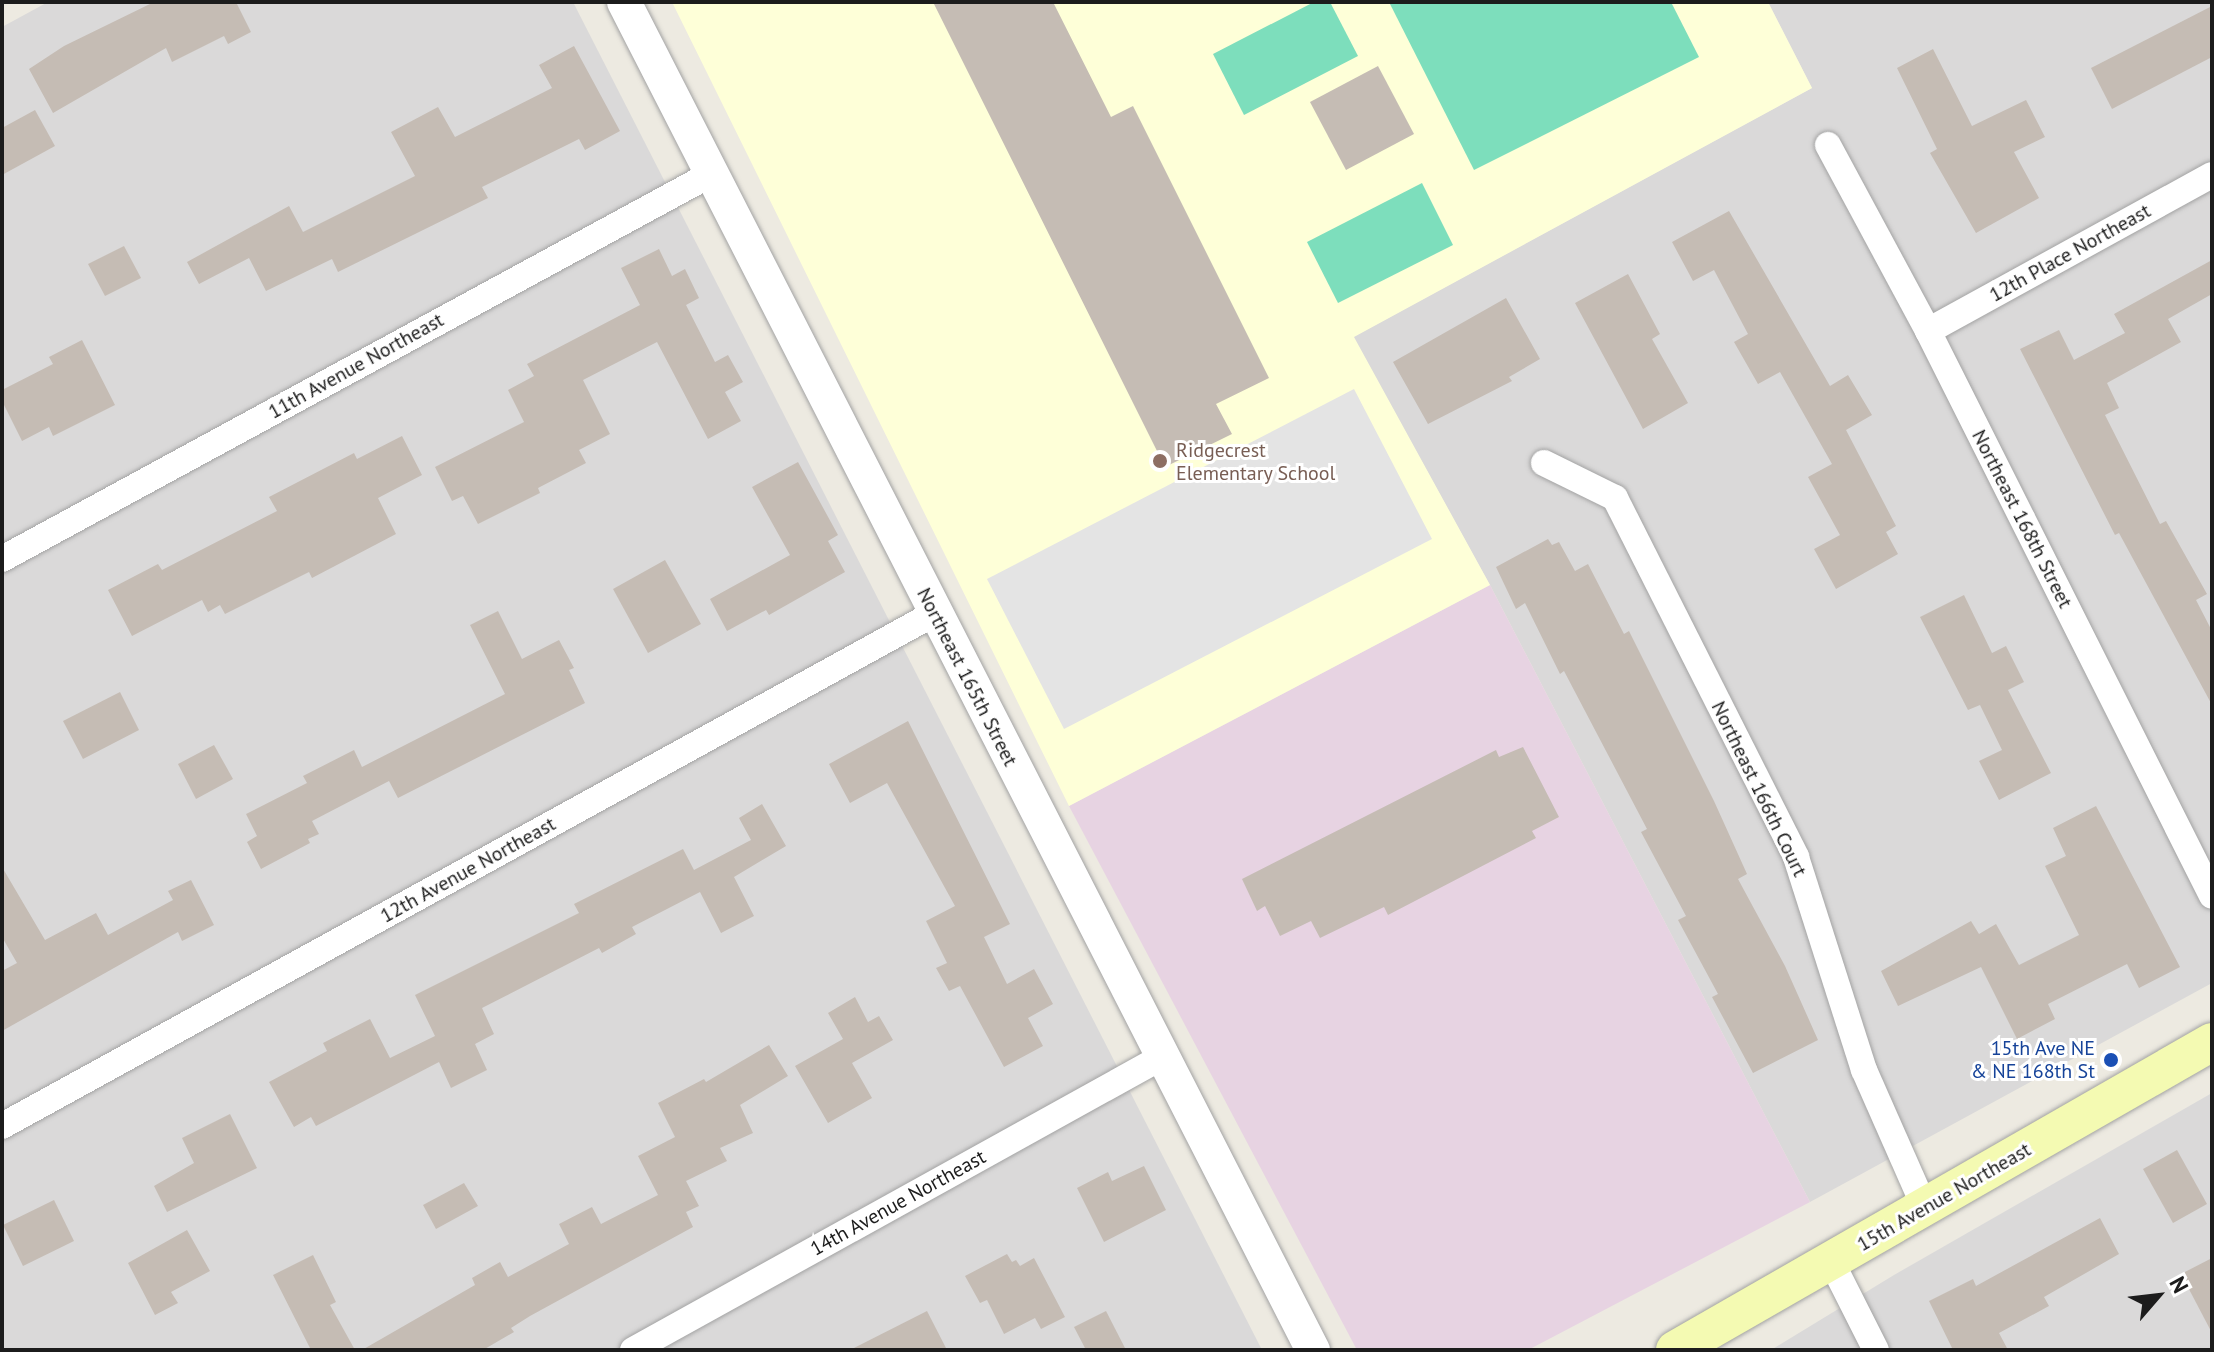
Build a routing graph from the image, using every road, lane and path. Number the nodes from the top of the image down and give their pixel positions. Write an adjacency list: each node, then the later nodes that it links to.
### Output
1 (624, 2): 3 (street, Northeast 165th Street)
2 (1828, 145): 5 (street, Northeast 168th Street)
3 (711, 174): 7 (street, 11th Avenue Northeast); 8 (street, Northeast 165th Street)
4 (2212, 175): 5 (street, 12th Place Northeast)
5 (1928, 331): 9 (street, Northeast 168th Street)
6 (1544, 463): 13 (street, Northeast 166th Court)
7 (2, 559)
8 (935, 613): 11 (street, Northeast 165th Street); 12 (street, 12th Avenue Northeast)
9 (2212, 896)
10 (2212, 1042): 13 (main road, 15th Avenue Northeast)
11 (1162, 1057): 15 (street, 14th Avenue Northeast); 16 (street, Northeast 165th Street)
12 (2, 1126)
13 (1925, 1208): 14 (main road, 15th Avenue Northeast)
14 (1832, 1263): 17 (main road, 15th Avenue Northeast); 18 (street)
15 (633, 1350)
16 (1313, 1350)
17 (1675, 1350)
18 (1876, 1350)

